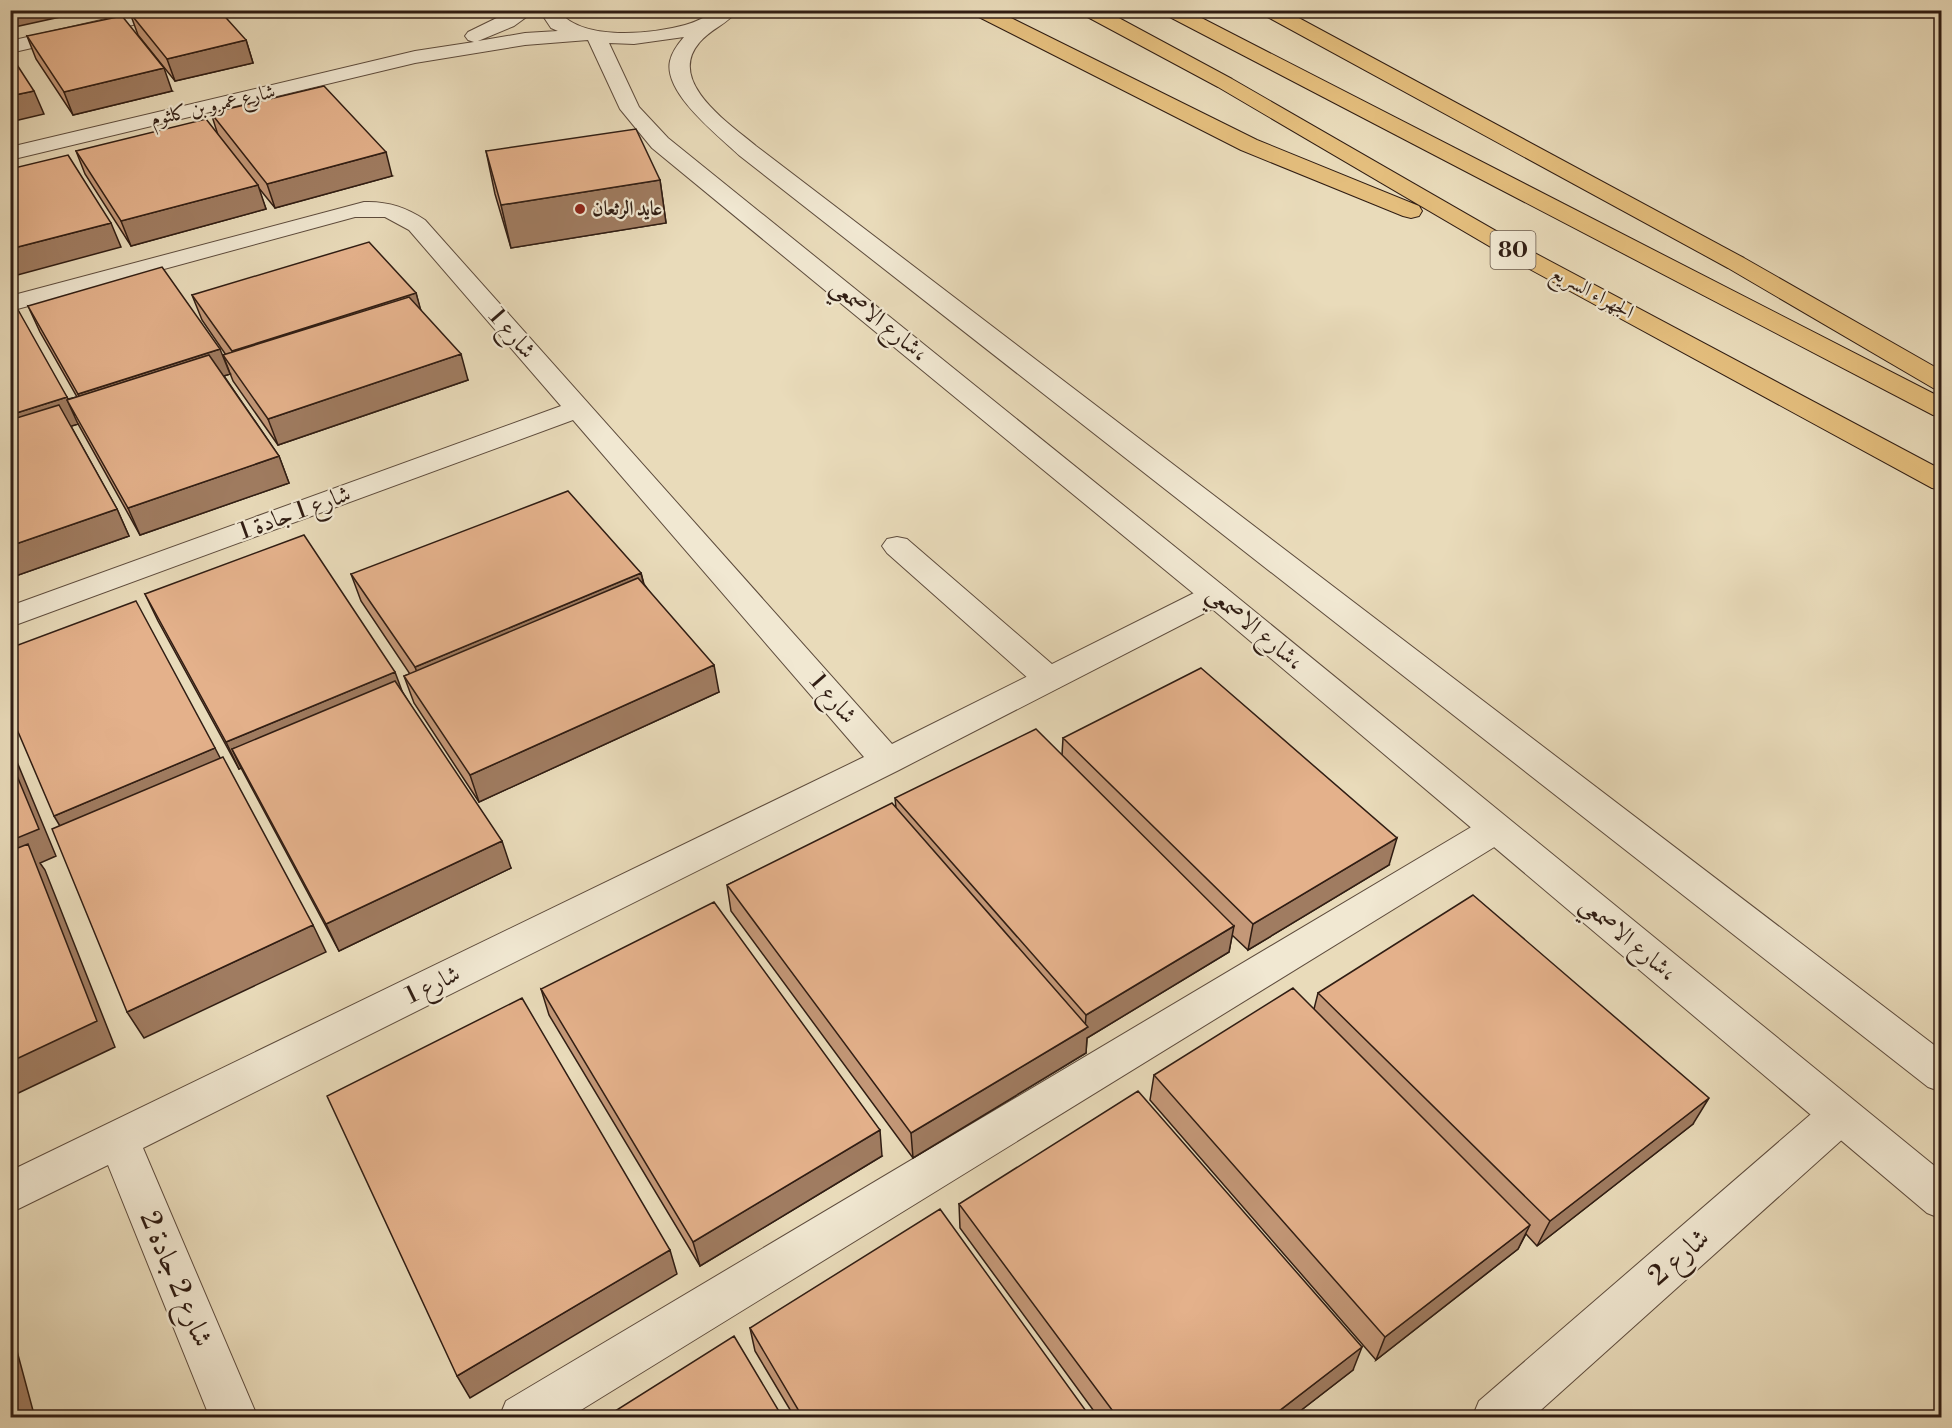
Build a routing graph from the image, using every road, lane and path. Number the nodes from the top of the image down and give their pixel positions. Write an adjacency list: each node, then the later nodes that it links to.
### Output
1 (172, 10): 10 (street)
2 (527, 10): 11 (street, شارع عمرو بن كلثوم)
3 (548, 10): 9 (street)
4 (980, 10): 13 (highway)
5 (1089, 10): 13 (highway, الجهراء السريع / 80)
6 (1171, 10): 17 (highway, 80)
7 (1269, 10): 15 (highway)
8 (718, 18): 9 (street); 25 (street)
9 (591, 36): 11 (street, شارع عمرو بن كلثوم); 20 (street, شارع الاصمعي،)
10 (10, 47)
11 (415, 57): 12 (street, شارع عمرو بن كلثوم)
12 (10, 154)
13 (1521, 255): 18 (highway, الجهراء السريع / 80)
14 (10, 304): 16 (street, شارع 1)
15 (1941, 382)
16 (579, 409): 21 (street, شارع 1 جادة 1); 23 (street, شارع 1)
17 (1941, 409)
18 (1941, 483)
19 (897, 546): 22 (street)
20 (1215, 595): 22 (street, شارع 1); 24 (street, شارع الاصمعي،)
21 (10, 617)
22 (1049, 679): 23 (street, شارع 1)
23 (887, 760): 27 (street, شارع 1)
24 (1496, 829): 26 (street, شارع الاصمعي،); 32 (street)
25 (1941, 1075)
26 (1840, 1115): 29 (street, شارع الاصمعي،); 30 (street, شارع 2)
27 (119, 1140): 28 (street, شارع 1); 31 (street, شارع 2 جادة 2)
28 (10, 1193)
29 (1941, 1199)
30 (1516, 1411)
31 (234, 1418)
32 (523, 1418)

